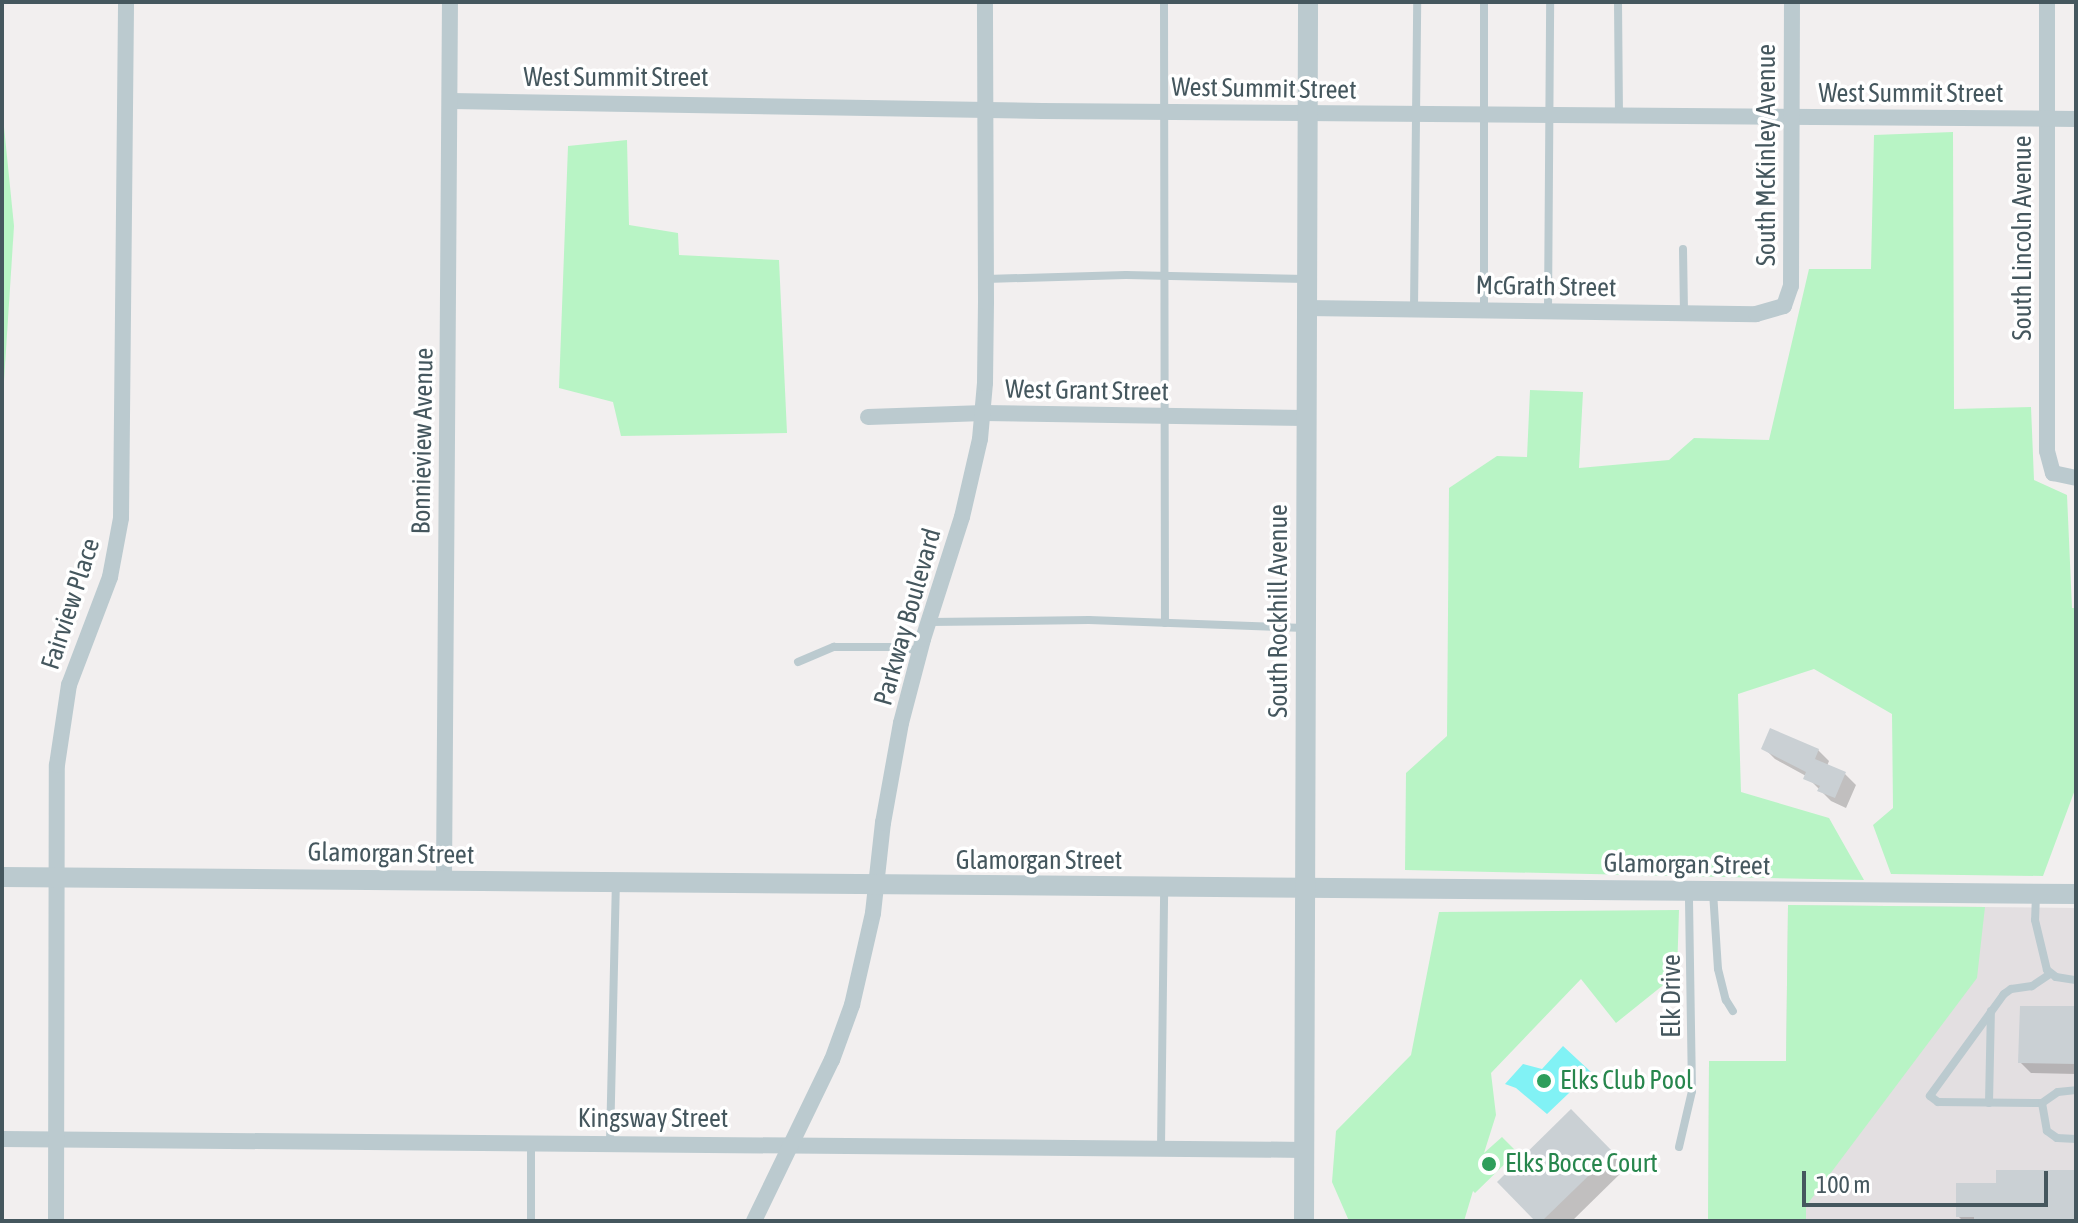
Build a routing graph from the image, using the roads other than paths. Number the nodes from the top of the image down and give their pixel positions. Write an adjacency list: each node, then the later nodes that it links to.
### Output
1 (126, 2): 44 (street, Fairview Place)
2 (450, 2): 12 (street, Bonnieview Avenue)
3 (985, 2): 13 (street, Parkway Boulevard)
4 (1164, 2): 14 (lane)
5 (1308, 2): 15 (street, South Rockhill Avenue)
6 (1417, 2): 16 (lane)
7 (1484, 2): 17 (lane)
8 (1550, 2): 18 (lane)
9 (1618, 2): 19 (lane)
10 (1792, 2): 20 (street, South McKinley Avenue)
11 (2047, 2): 21 (street, South Lincoln Avenue)
12 (451, 101): 13 (street, West Summit Street); 45 (street, Bonnieview Avenue)
13 (987, 109): 14 (street, West Summit Street); 25 (street, Parkway Boulevard)
14 (1164, 112): 15 (street, West Summit Street); 24 (lane)
15 (1308, 113): 16 (street, West Summit Street); 26 (street, South Rockhill Avenue)
16 (1415, 114): 17 (street, West Summit Street); 29 (lane)
17 (1484, 115): 18 (street, West Summit Street); 30 (lane)
18 (1550, 116): 19 (street, West Summit Street); 31 (lane)
19 (1619, 117): 20 (street, West Summit Street)
20 (1791, 118): 21 (street, West Summit Street); 27 (street, South McKinley Avenue)
21 (2047, 118): 22 (street, West Summit Street); 37 (street, South Lincoln Avenue)
22 (2076, 119)
23 (1683, 249): 32 (lane)
24 (1165, 277): 25 (lane); 26 (lane); 34 (lane)
25 (986, 279): 33 (street, Parkway Boulevard)
26 (1307, 279): 28 (street, South Rockhill Avenue)
27 (1784, 306): 32 (street, McGrath Street)
28 (1306, 308): 29 (street, McGrath Street); 36 (street, South Rockhill Avenue)
29 (1414, 309): 30 (street, McGrath Street)
30 (1484, 311): 31 (street, McGrath Street)
31 (1548, 311): 32 (street, McGrath Street)
32 (1684, 313)
33 (984, 413): 34 (street, West Grant Street); 35 (street, West Grant Street); 38 (street, Parkway Boulevard)
34 (1164, 416): 36 (street, West Grant Street); 39 (lane)
35 (868, 417)
36 (1305, 418): 40 (street, South Rockhill Avenue)
37 (2076, 478)
38 (929, 622): 39 (lane); 41 (street, Parkway Boulevard)
39 (1165, 623): 40 (lane)
40 (1305, 628): 49 (street, South Rockhill Avenue)
41 (919, 652): 42 (lane); 47 (street, Parkway Boulevard)
42 (798, 662)
43 (2, 877): 44 (street, Glamorgan Street)
44 (57, 878): 45 (street, Glamorgan Street); 63 (street, Fairview Place)
45 (444, 880): 46 (street, Glamorgan Street)
46 (616, 882): 47 (street, Glamorgan Street); 65 (lane)
47 (877, 886): 48 (street, Glamorgan Street); 66 (street, Parkway Boulevard)
48 (1164, 887): 49 (street, Glamorgan Street); 68 (lane)
49 (1306, 887): 50 (street, Glamorgan Street); 69 (street, South Rockhill Avenue)
50 (1689, 891): 51 (street, Glamorgan Street); 67 (lane, Elk Drive)
51 (1713, 891): 52 (street, Glamorgan Street); 56 (lane)
52 (2036, 894): 53 (street, Glamorgan Street); 54 (lane)
53 (2076, 894)
54 (2050, 974): 55 (lane); 57 (lane)
55 (2076, 980)
56 (1733, 1011)
57 (1991, 1011): 59 (lane); 59 (lane)
58 (2076, 1090): 60 (lane)
59 (1989, 1103): 60 (lane)
60 (2042, 1103): 62 (lane)
61 (2, 1139): 63 (street, Kingsway Street)
62 (2076, 1139)
63 (56, 1140): 64 (street, Kingsway Street); 70 (street, Fairview Place)
64 (531, 1143): 65 (street, Kingsway Street); 71 (lane)
65 (610, 1143): 66 (street, Kingsway Street)
66 (792, 1144): 68 (street, Kingsway Street); 72 (street, Parkway Boulevard)
67 (1679, 1147)
68 (1161, 1148): 69 (street, Kingsway Street)
69 (1304, 1150): 73 (street, South Rockhill Avenue)
70 (56, 1221)
71 (531, 1221)
72 (754, 1221)
73 (1304, 1221)

